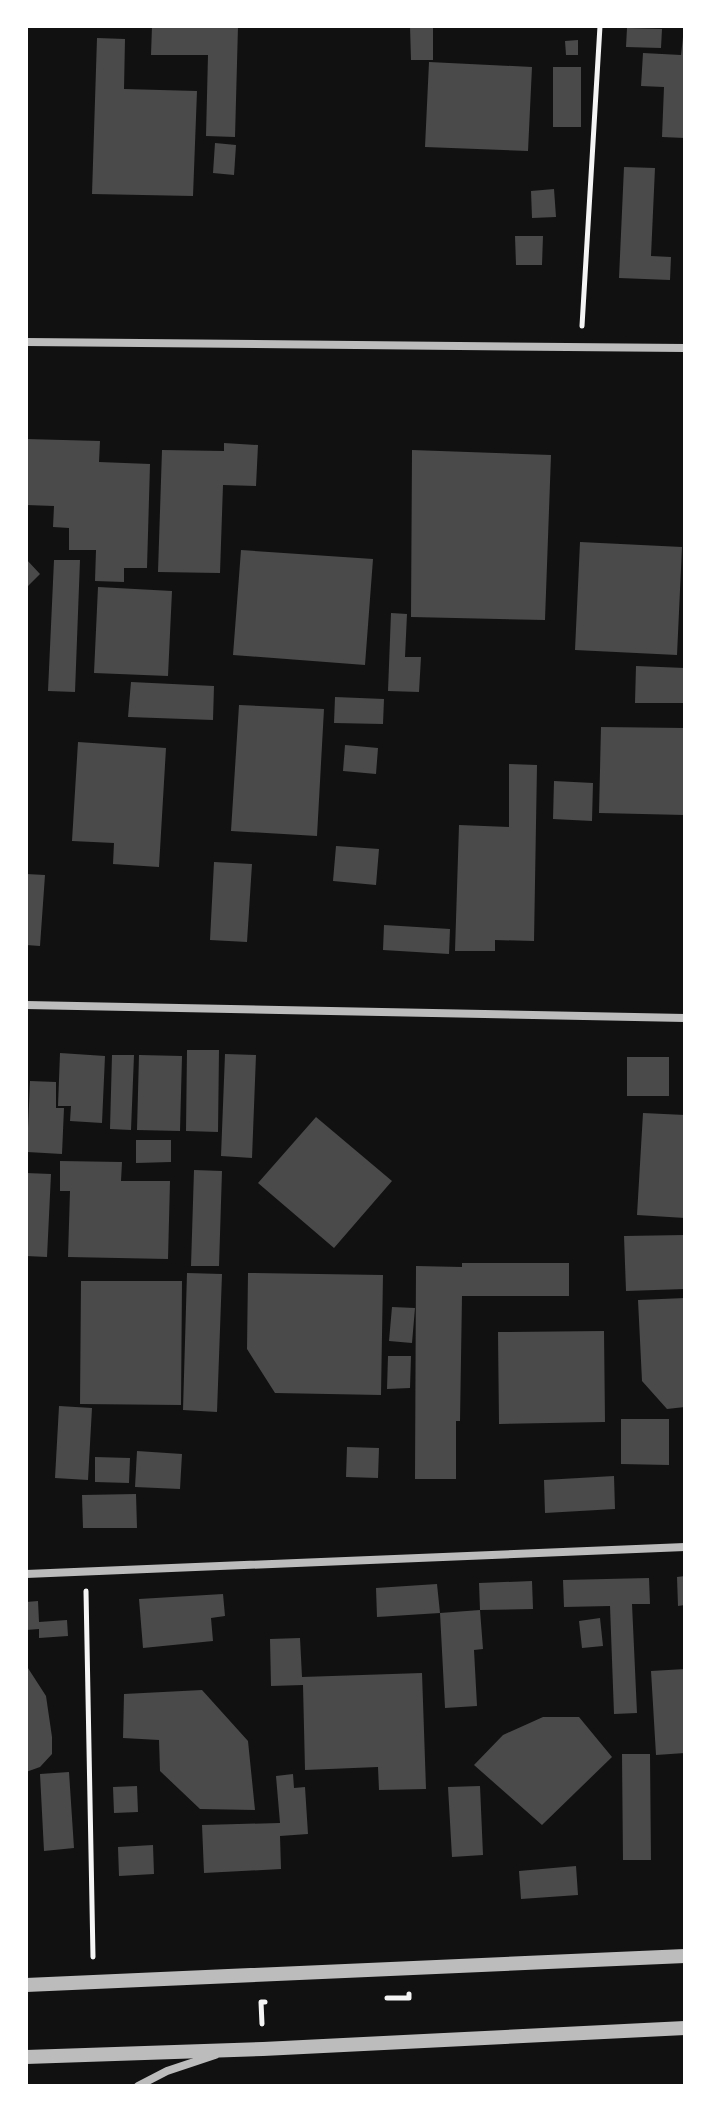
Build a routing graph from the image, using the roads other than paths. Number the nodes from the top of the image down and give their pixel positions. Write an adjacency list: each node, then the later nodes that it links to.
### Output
1 (26, 342): 2 (street)
2 (685, 348)
3 (26, 1005): 4 (street)
4 (685, 1018)
5 (685, 1547): 6 (street)
6 (26, 1574)
7 (685, 1956): 8 (street)
8 (26, 1985)
9 (685, 2028): 10 (street)
10 (230, 2050): 11 (street); 12 (street)
11 (26, 2057)
12 (138, 2086)

